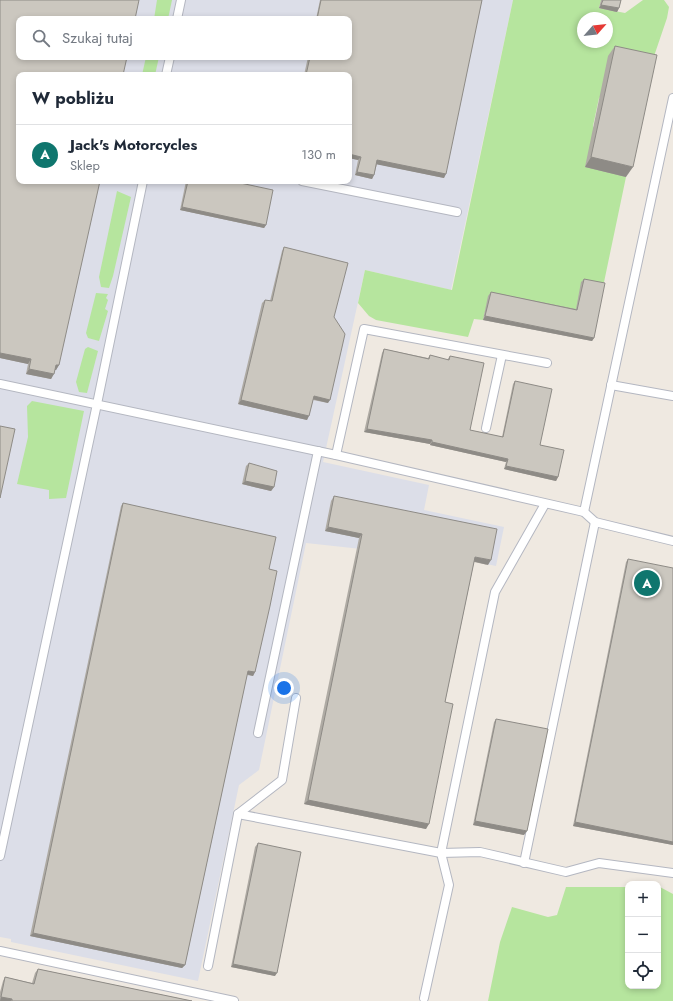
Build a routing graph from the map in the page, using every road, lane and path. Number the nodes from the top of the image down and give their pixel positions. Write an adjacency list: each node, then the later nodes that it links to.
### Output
1 (181, 0): 2 (lane)
2 (178, 16)
3 (169, 60): 4 (lane)
4 (167, 72)
5 (673, 98): 12 (lane)
6 (142, 184): 14 (lane)
7 (317, 184): 8 (lane)
8 (457, 212)
9 (502, 355): 10 (lane); 15 (lane); 17 (lane)
10 (547, 363)
11 (0, 384): 14 (lane)
12 (611, 385): 13 (lane); 19 (lane)
13 (673, 396)
14 (97, 404): 16 (lane); 26 (lane)
15 (486, 428)
16 (318, 451): 17 (lane); 23 (lane)
17 (336, 455): 18 (lane)
18 (545, 504): 19 (lane); 25 (lane)
19 (584, 512): 20 (lane)
20 (595, 522): 21 (lane); 27 (lane)
21 (673, 541)
22 (296, 698): 24 (lane)
23 (258, 733)
24 (238, 814): 25 (lane); 30 (lane)
25 (441, 853): 27 (lane); 31 (lane)
26 (0, 856)
27 (524, 863): 28 (lane)
28 (673, 873)
29 (0, 951): 32 (lane)
30 (208, 966)
31 (424, 998)
32 (234, 1001)

